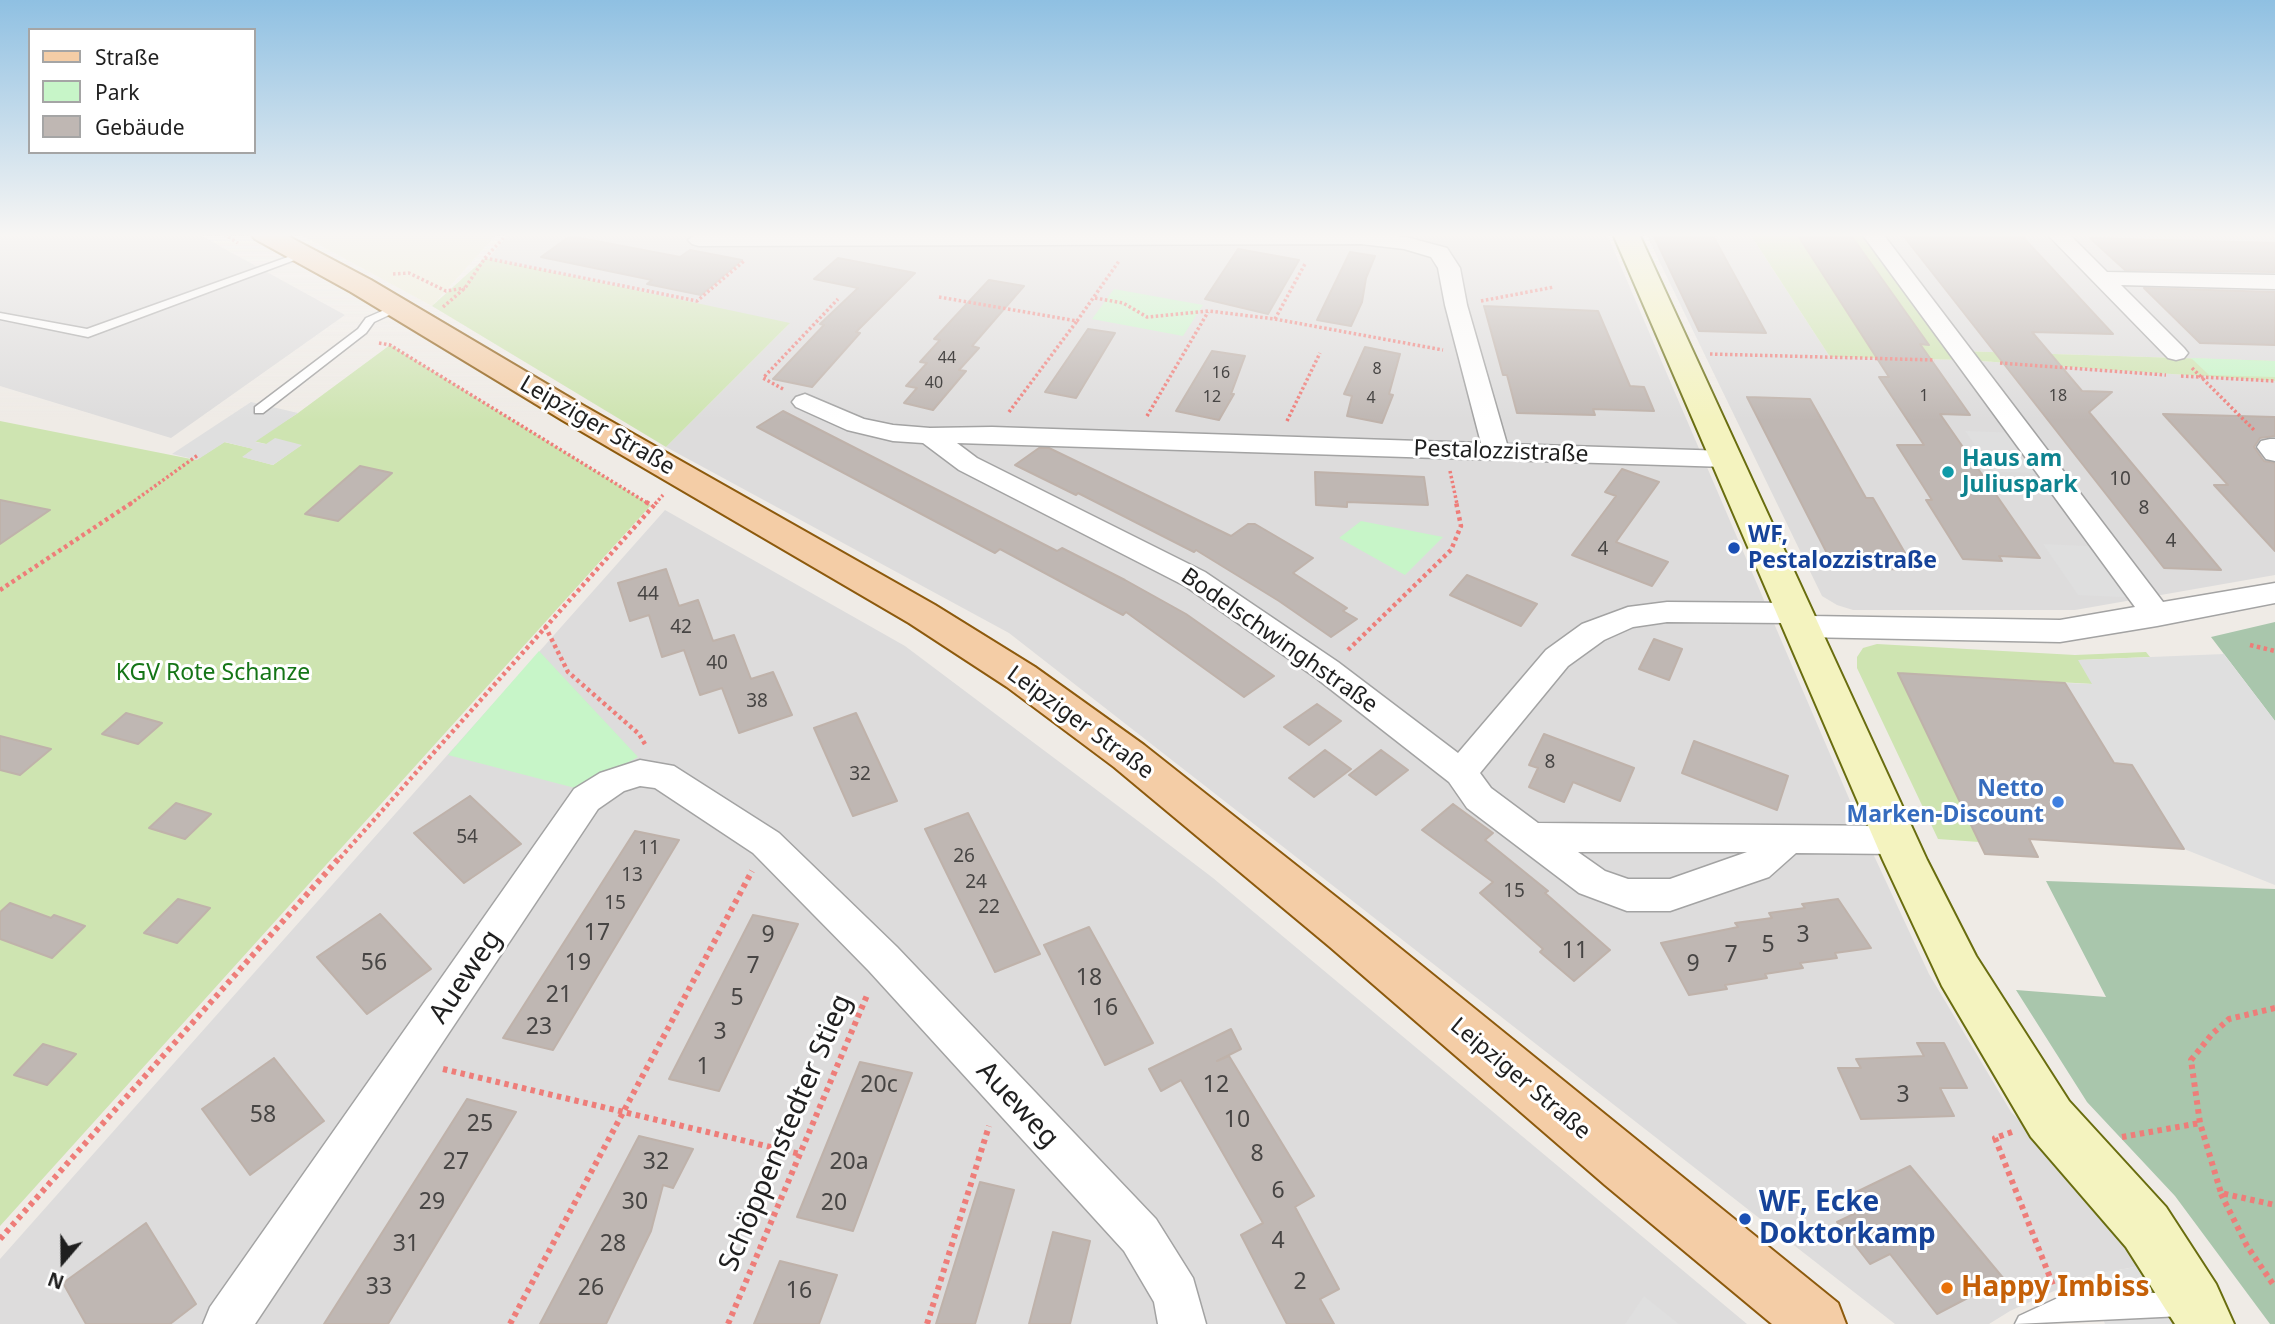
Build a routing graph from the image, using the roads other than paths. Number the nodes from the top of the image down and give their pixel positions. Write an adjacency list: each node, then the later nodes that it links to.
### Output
1 (191, 296): 8 (lane)
2 (377, 296): 7 (main road, Leipziger Straße)
3 (1454, 296): 13 (street)
4 (1654, 296): 14 (street)
5 (1918, 296): 16 (street)
6 (2118, 296): 9 (street)
7 (407, 314): 11 (lane); 25 (main road, Leipziger Straße)
8 (0, 316)
9 (2176, 353)
10 (805, 402): 12 (street, Pestalozzistraße)
11 (259, 410)
12 (930, 436): 13 (street, Pestalozzistraße); 18 (street, Bodelschwinghstraße)
13 (1496, 451): 14 (street, Pestalozzistraße)
14 (1727, 459): 17 (street)
15 (2275, 593): 16 (street)
16 (2157, 616): 17 (street)
17 (1799, 620): 18 (street); 21 (street)
18 (1461, 774): 19 (street, Bodelschwinghstraße)
19 (1531, 838): 20 (street); 20 (street, Bodelschwinghstraße)
20 (1788, 838): 21 (street)
21 (1897, 840): 22 (street)
22 (2201, 1314): 26 (lane)
23 (227, 1324): 24 (street, Aueweg)
24 (1182, 1324)
25 (1817, 1324)
26 (2027, 1324)

